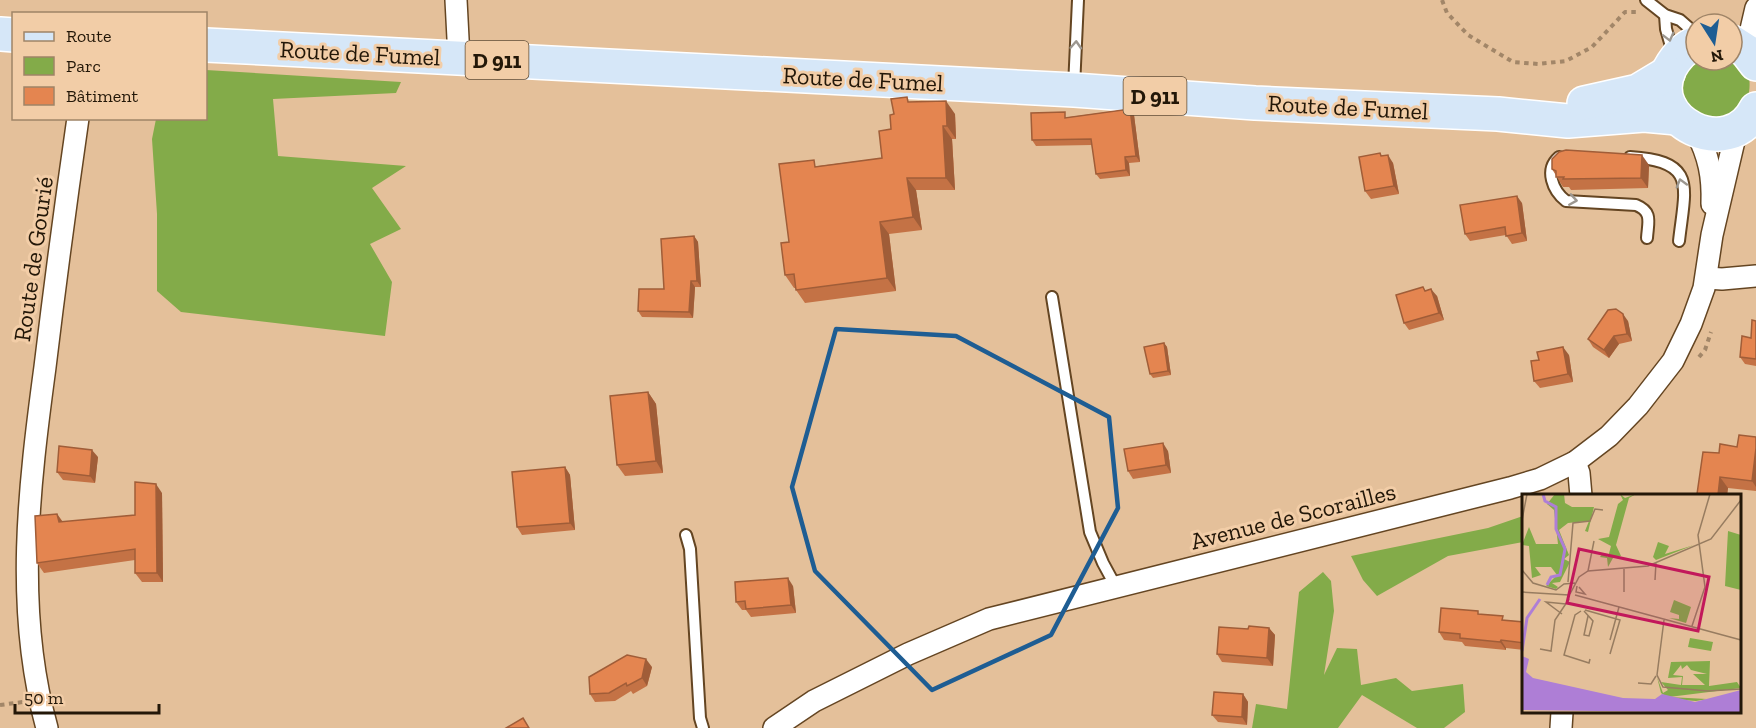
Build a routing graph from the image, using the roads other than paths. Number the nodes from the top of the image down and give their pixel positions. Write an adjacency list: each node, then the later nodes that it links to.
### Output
1 (456, 0): 10 (street)
2 (1078, 0): 11 (lane, one-way to 2)
3 (1646, 0): 5 (lane)
4 (1755, 10): 7 (street)
5 (1665, 15): 6 (lane); 9 (lane, one-way to 9)
6 (1684, 23)
7 (1744, 40)
8 (207, 45): 10 (main road, Route de Fumel / D 911)
9 (1676, 51): 13 (main road, Route de Fumel / D 911); 15 (main road)
10 (459, 58): 11 (main road, Route de Fumel / D 911)
11 (1074, 90): 13 (main road, Route de Fumel / D 911)
12 (1751, 116): 15 (main road, Route de Fumel); 18 (street, Avenue de Scorailles)
13 (1520, 117): 15 (main road, Route de Fumel / D 911)
14 (78, 120): 29 (street, Route de Gourié)
15 (1687, 125): 18 (street, Avenue de Scorailles)
16 (1572, 153): 19 (lane, one-way to 19)
17 (1619, 156): 20 (lane, one-way to 17)
18 (1712, 235): 22 (street, Avenue de Scorailles)
19 (1647, 238)
20 (1679, 241)
21 (1756, 276): 22 (street)
22 (1707, 278): 24 (street, Avenue de Scorailles)
23 (1052, 297): 27 (lane)
24 (1575, 462): 25 (street); 27 (street, Avenue de Scorailles)
25 (1581, 494)
26 (686, 535): 30 (lane)
27 (1116, 587): 31 (street, Avenue de Scorailles)
28 (1562, 713): 32 (street)
29 (47, 728)
30 (703, 728)
31 (774, 728)
32 (1561, 728)

